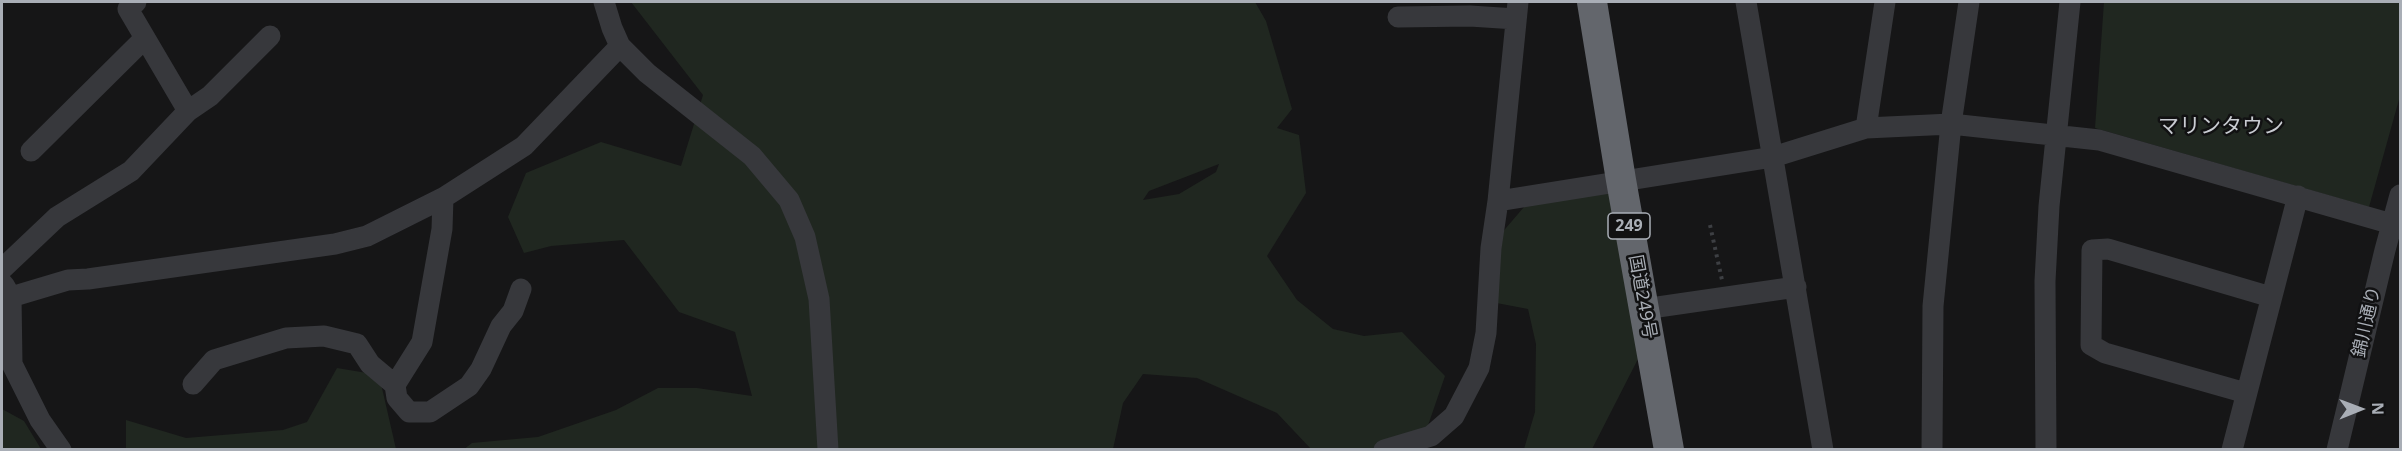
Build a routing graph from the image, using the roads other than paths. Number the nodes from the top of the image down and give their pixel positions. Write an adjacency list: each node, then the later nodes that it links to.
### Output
1 (136, 2): 11 (street)
2 (604, 2): 12 (street)
3 (1592, 2): 19 (highway, 国道249号 / 249)
4 (1746, 2): 18 (street)
5 (1885, 2): 15 (street)
6 (1970, 2): 14 (street)
7 (2070, 2): 16 (street)
8 (1517, 10): 9 (street); 23 (street)
9 (1398, 17)
10 (270, 36): 13 (street)
11 (145, 38): 13 (street); 17 (street)
12 (620, 46): 22 (street); 35 (street)
13 (188, 111): 25 (street)
14 (1951, 124): 15 (street); 16 (street); 39 (street)
15 (1866, 128): 18 (street)
16 (2058, 137): 21 (street); 40 (street)
17 (31, 151)
18 (1773, 157): 19 (street); 26 (street)
19 (1621, 180): 23 (street); 30 (highway, 国道249号 / 249)
20 (2400, 195): 24 (street, 錦川通り)
21 (2298, 196): 24 (street); 29 (street)
22 (443, 198): 27 (street); 32 (street)
23 (1498, 201): 36 (street)
24 (2392, 224): 42 (street, 錦川通り)
25 (2, 269)
26 (1796, 287): 30 (street); 38 (street)
27 (6, 288): 34 (street)
28 (521, 289): 32 (street)
29 (2271, 297): 33 (street); 33 (street)
30 (1644, 309): 37 (highway, 国道249号 / 249)
31 (193, 384): 32 (street)
32 (394, 385)
33 (2246, 393): 41 (street)
34 (61, 450)
35 (828, 450)
36 (1384, 450)
37 (1669, 450)
38 (1823, 450)
39 (1932, 450)
40 (2046, 450)
41 (2232, 450)
42 (2337, 450)

